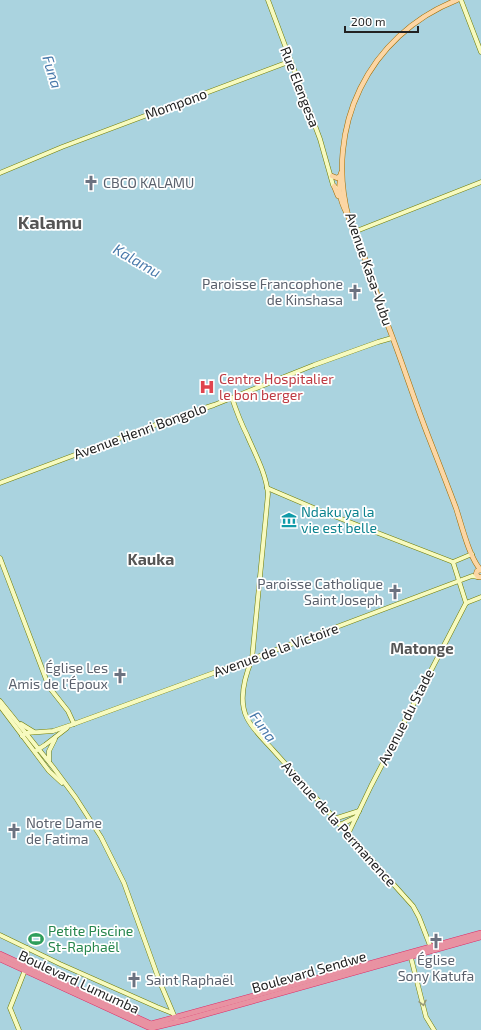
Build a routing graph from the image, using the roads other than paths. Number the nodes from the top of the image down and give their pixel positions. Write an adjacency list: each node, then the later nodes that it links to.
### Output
1 (268, 0): 5 (street, Rue Elengesa)
2 (456, 0): 6 (main road, Avenue Kasa-Vubu)
3 (461, 0): 4 (street)
4 (481, 52)
5 (291, 61): 7 (street, Mompono); 8 (street, Rue Elengesa)
6 (342, 167): 9 (main road); 11 (main road, Avenue Kasa-Vubu)
7 (0, 173)
8 (332, 176): 9 (main road); 11 (street); 12 (street, Rue Elengesa)
9 (340, 176): 11 (main road)
10 (481, 182): 17 (street)
11 (342, 185): 13 (main road); 14 (main road, Avenue Kasa-Vubu)
12 (334, 186): 13 (street); 15 (main road)
13 (339, 191): 14 (street); 15 (main road)
14 (345, 194): 16 (main road, Avenue Kasa-Vubu)
15 (342, 204): 16 (main road)
16 (350, 220): 17 (main road, Avenue Kasa-Vubu)
17 (354, 232): 18 (main road, Avenue Kasa-Vubu)
18 (392, 338): 19 (street, Avenue Henri Bongolo); 22 (main road, Avenue Kasa-Vubu)
19 (232, 398): 20 (street, Avenue Henri Bongolo); 21 (street, Avenue de la Permanence)
20 (0, 483)
21 (268, 488): 24 (street); 29 (street, Avenue de la Permanence)
22 (472, 554): 24 (street); 25 (main road, Avenue Kasa-Vubu)
23 (0, 558): 35 (street)
24 (453, 562): 26 (street)
25 (479, 574): 26 (street, Avenue de la Victoire)
26 (458, 582): 28 (street); 29 (street, Avenue de la Victoire)
27 (481, 597): 28 (street)
28 (466, 603): 44 (street, Avenue du Stade)
29 (252, 659): 30 (street, Avenue de la Victoire); 31 (street, Avenue de la Permanence)
30 (244, 662): 31 (street); 35 (street, Avenue de la Victoire)
31 (248, 668): 47 (street, Avenue de la Permanence)
32 (0, 701): 34 (street)
33 (0, 706): 38 (street)
34 (16, 720): 36 (street); 37 (street)
35 (72, 725): 36 (street); 39 (street)
36 (35, 732): 37 (street)
37 (26, 733): 38 (street); 40 (street)
38 (22, 736): 41 (street)
39 (56, 736): 40 (street); 42 (street)
40 (40, 749): 41 (street); 42 (street)
41 (33, 750): 43 (street)
42 (50, 763): 43 (street)
43 (66, 786): 59 (street)
44 (359, 811): 45 (street); 46 (street, Avenue du Stade)
45 (350, 814): 47 (street); 48 (street)
46 (357, 817): 48 (street); 49 (street, Avenue du Stade)
47 (334, 819): 48 (street, Avenue de la Permanence)
48 (342, 825): 49 (street, Avenue de la Permanence)
49 (348, 834): 54 (street, Avenue de la Permanence)
50 (481, 933): 54 (highway)
51 (0, 935): 53 (street)
52 (481, 937): 54 (highway)
53 (28, 948): 58 (street); 59 (street)
54 (430, 948): 56 (highway, Boulevard Sendwe)
55 (0, 954): 58 (highway, Boulevard Lumumba)
56 (410, 954): 59 (highway, Boulevard Sendwe); 65 (street, one-way to 65)
57 (0, 959): 58 (highway, Boulevard Lumumba)
58 (26, 968): 62 (highway, Boulevard Lumumba); 63 (street)
59 (175, 1018): 60 (highway, Boulevard Sendwe); 61 (highway, Boulevard Sendwe)
60 (163, 1022): 62 (highway, Boulevard Lumumba)
61 (169, 1024): 62 (highway, Boulevard Sendwe); 64 (highway)
62 (153, 1028)
63 (19, 1030)
64 (166, 1030)
65 (434, 1030)

